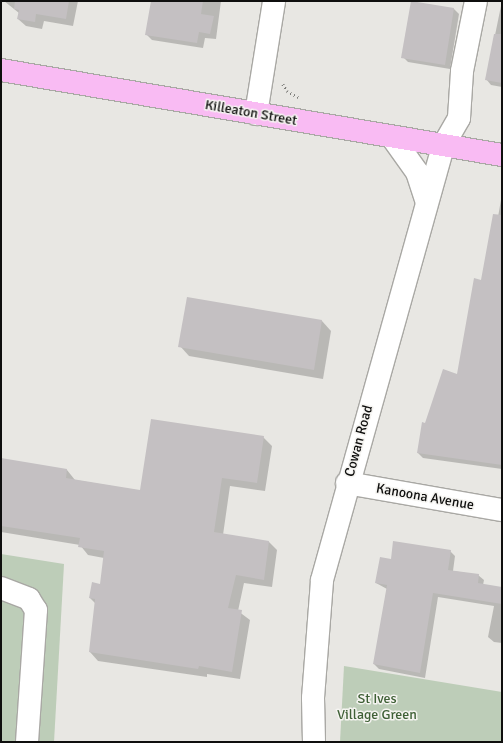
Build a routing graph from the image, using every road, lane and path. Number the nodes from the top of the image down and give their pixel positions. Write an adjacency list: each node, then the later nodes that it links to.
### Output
1 (274, 1): 4 (street)
2 (476, 1): 6 (street, Cowan Road)
3 (1, 70): 4 (main road, Killeaton Street)
4 (256, 114): 5 (main road, Killeaton Street)
5 (392, 137): 6 (main road, Killeaton Street); 8 (street)
6 (443, 146): 7 (main road, Killeaton Street); 8 (street, Cowan Road)
7 (502, 155)
8 (427, 202): 9 (street, Cowan Road)
9 (347, 483): 10 (street, Kanoona Avenue); 13 (street, Cowan Road)
10 (502, 510)
11 (1, 588): 12 (street)
12 (27, 742)
13 (314, 742)

